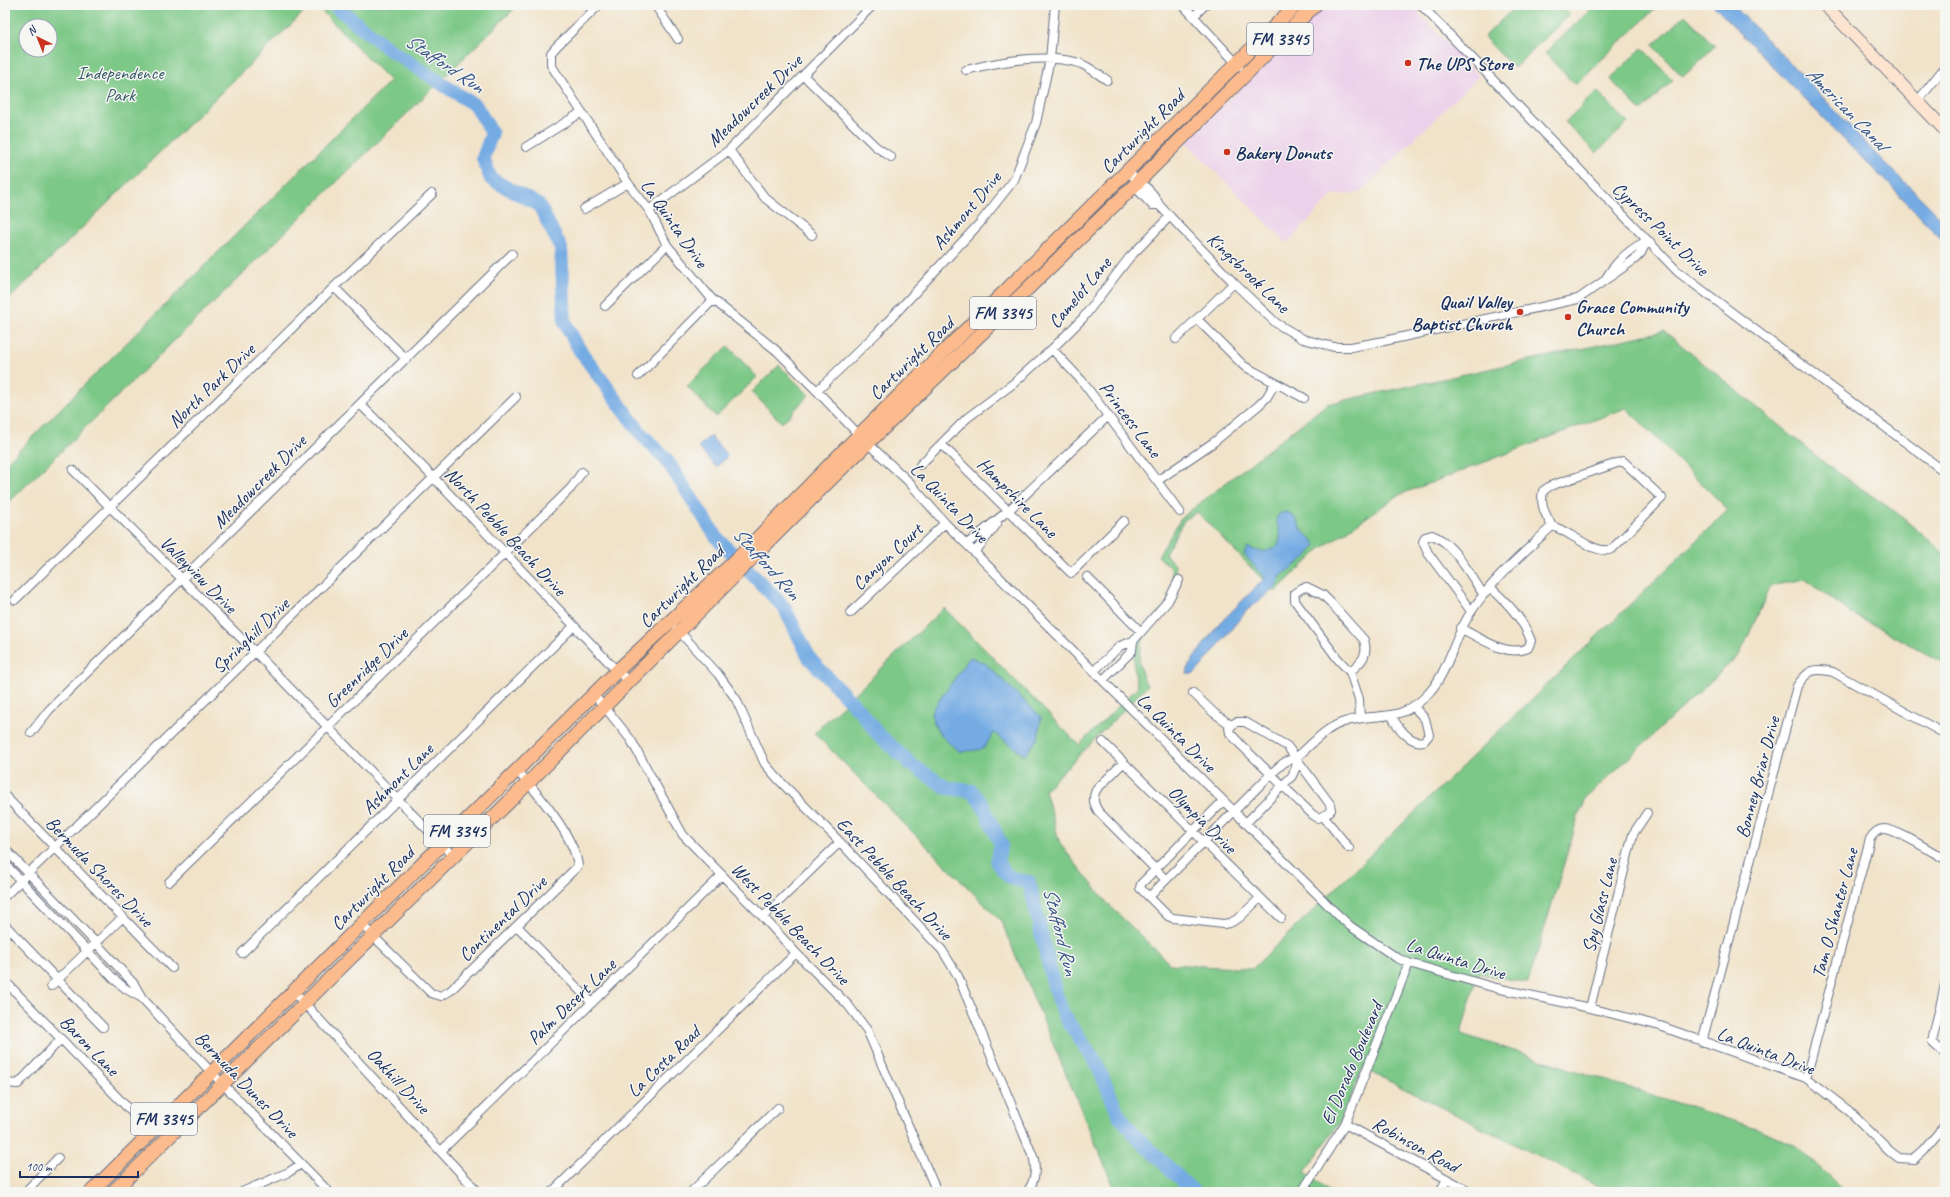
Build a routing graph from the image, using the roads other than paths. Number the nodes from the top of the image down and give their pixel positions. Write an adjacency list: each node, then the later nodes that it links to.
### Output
1 (600, 5): 21 (street, La Quinta Drive)
2 (655, 5): 12 (street)
3 (873, 5): 18 (street, Meadowcreek Drive)
4 (1055, 5): 13 (street, Ashmont Drive)
5 (1183, 5): 11 (street)
6 (1205, 5): 11 (street)
7 (1296, 5): 14 (main road, Cartwright Road / FM 3345)
8 (1315, 5): 17 (main road, Cartwright Road / FM 3345)
9 (1421, 5): 34 (street, Cypress Point Drive)
10 (1825, 5): 20 (street)
11 (1194, 16): 14 (street)
12 (678, 39)
13 (1050, 58): 16 (street); 19 (street); 47 (street, Ashmont Drive)
14 (1236, 63): 17 (street); 26 (main road, Cartwright Road / FM 3345)
15 (1945, 67): 20 (street)
16 (966, 70)
17 (1245, 73): 27 (main road, Cartwright Road / FM 3345)
18 (804, 76): 24 (street, Meadowcreek Drive); 25 (street)
19 (1108, 80)
20 (1917, 102): 22 (street)
21 (582, 112): 23 (street); 28 (street, La Quinta Drive)
22 (1945, 130)
23 (526, 147)
24 (729, 150): 31 (street, Meadowcreek Drive); 33 (street)
25 (891, 156)
26 (1128, 172): 27 (street, Kingsbrook Lane); 52 (main road, Cartwright Road / FM 3345)
27 (1138, 182): 32 (street, Kingsbrook Lane); 52 (main road, Cartwright Road / FM 3345)
28 (628, 183): 30 (street); 31 (street, La Quinta Drive)
29 (432, 194): 38 (street, North Park Drive)
30 (584, 210)
31 (649, 210): 35 (street, La Quinta Drive)
32 (1170, 216): 37 (street, Kingsbrook Lane); 43 (street, Camelot Lane)
33 (812, 235)
34 (1647, 241): 37 (street, Kingsbrook Lane); 57 (street, Cypress Point Drive)
35 (667, 246): 39 (street, La Quinta Drive); 40 (street)
36 (512, 254): 44 (street, Meadowcreek Drive)
37 (1234, 283): 41 (street)
38 (334, 287): 44 (street); 60 (street, North Park Drive)
39 (713, 300): 45 (street); 47 (street, La Quinta Drive)
40 (605, 306)
41 (1197, 319): 42 (street); 46 (street)
42 (1176, 339)
43 (1052, 349): 51 (street, Princess Lane); 53 (street, Camelot Lane)
44 (406, 359): 50 (street, Meadowcreek Drive)
45 (638, 376)
46 (1274, 382): 49 (street); 59 (street)
47 (817, 391): 52 (street, La Quinta Drive)
48 (516, 397): 58 (street, Springhill Drive)
49 (1304, 398)
50 (360, 404): 58 (street, North Pebble Beach Drive); 71 (street, Meadowcreek Drive)
51 (1108, 416): 59 (street, Princess Lane); 61 (street)
52 (863, 439): 64 (street, La Quinta Drive); 66 (main road, Cartwright Road / FM 3345)
53 (941, 444): 54 (street, Camelot Lane); 61 (street, Hampshire Lane)
54 (920, 465)
55 (72, 470): 60 (street, Valleyview Drive)
56 (582, 472): 69 (street, Greenridge Drive)
57 (1945, 472)
58 (434, 478): 69 (street, North Pebble Beach Drive); 83 (street, Springhill Drive)
59 (1157, 481): 62 (street, Princess Lane)
60 (109, 507): 71 (street, Valleyview Drive); 75 (street, North Park Drive)
61 (1009, 510): 63 (street, Hampshire Lane); 67 (street); 68 (street)
62 (1180, 512)
63 (1124, 520)
64 (945, 523): 67 (street, La Quinta Drive); 77 (street, Canyon Court)
65 (1552, 526): 65 (street); 73 (street)
66 (769, 534): 79 (main road, Cartwright Road / FM 3345); 79 (main road, Cartwright Road / FM 3345)
67 (967, 544): 68 (street, La Quinta Drive)
68 (975, 552): 85 (street, La Quinta Drive)
69 (504, 554): 78 (street, North Pebble Beach Drive); 96 (street, Greenridge Drive)
70 (1087, 577): 81 (street)
71 (182, 580): 83 (street, Valleyview Drive); 97 (street, Meadowcreek Drive)
72 (1179, 580): 81 (street)
73 (1490, 587): 74 (street); 80 (street)
74 (1483, 594): 76 (street); 76 (street)
75 (15, 600)
76 (1471, 611): 80 (street)
77 (850, 613)
78 (574, 626): 84 (street, North Pebble Beach Drive); 107 (street, Ashmont Lane)
79 (675, 627): 84 (main road, Cartwright Road / FM 3345); 88 (main road, Cartwright Road / FM 3345); 114 (street, East Pebble Beach Drive)
80 (1460, 628): 92 (street)
81 (1141, 632): 82 (street)
82 (1133, 641): 85 (street); 87 (street)
83 (255, 652): 96 (street, Valleyview Drive); 117 (street, Springhill Drive)
84 (617, 671): 88 (street, North Pebble Beach Drive); 90 (main road, Cartwright Road / FM 3345)
85 (1094, 671): 87 (street, La Quinta Drive)
86 (1350, 672): 86 (street); 94 (street)
87 (1103, 680): 108 (street, La Quinta Drive)
88 (629, 681): 91 (main road, Cartwright Road / FM 3345)
89 (1193, 693): 95 (street)
90 (593, 695): 91 (street, West Pebble Beach Drive); 102 (main road, Cartwright Road / FM 3345)
91 (604, 706): 104 (main road, Cartwright Road / FM 3345); 125 (street, West Pebble Beach Drive)
92 (1413, 706): 93 (street); 93 (street)
93 (1392, 716): 94 (street)
94 (1360, 718): 100 (street)
95 (1232, 724): 100 (street); 103 (street)
96 (327, 727): 107 (street, Valleyview Drive); 128 (street, Greenridge Drive)
97 (31, 733)
98 (1945, 734): 156 (street, Bonney Briar Drive)
99 (1103, 742): 101 (street, Olympia Drive)
100 (1297, 758): 103 (street); 105 (street); 111 (street)
101 (1123, 763): 113 (street, Olympia Drive); 123 (street)
102 (517, 771): 104 (street, Continental Drive); 116 (main road, Cartwright Road / FM 3345)
103 (1271, 774): 105 (street); 109 (street)
104 (528, 783): 120 (main road, Cartwright Road / FM 3345); 137 (street, Continental Drive)
105 (1283, 786): 111 (street); 112 (street)
106 (5, 796): 117 (street, Bermuda Shores Drive)
107 (398, 799): 116 (street, Valleyview Drive); 141 (street, Ashmont Lane)
108 (1223, 801): 109 (street, La Quinta Drive); 113 (street)
109 (1234, 811): 112 (street, La Quinta Drive); 115 (street)
110 (1647, 813): 153 (street, Spy Glass Lane)
111 (1323, 816): 118 (street)
112 (1246, 823): 143 (street, La Quinta Drive)
113 (1193, 832): 115 (street, Olympia Drive); 123 (street)
114 (840, 842): 133 (street); 170 (street, East Pebble Beach Drive)
115 (1204, 842): 126 (street); 131 (street, Olympia Drive)
116 (442, 844): 120 (street, Valleyview Drive); 136 (main road, Cartwright Road / FM 3345)
117 (56, 847): 124 (street, Springhill Drive); 132 (street, Bermuda Shores Drive)
118 (1349, 848)
119 (5, 849): 124 (street, Bermuda Dunes Drive)
120 (453, 856): 138 (main road, Cartwright Road / FM 3345)
121 (1945, 859): 159 (street, Tam O Shanter Lane)
122 (5, 864): 127 (street, Bermuda Dunes Drive)
123 (1156, 869): 126 (street); 130 (street)
124 (29, 873): 127 (street, Springhill Drive); 139 (street, Bermuda Dunes Drive)
125 (722, 875): 133 (street, West Pebble Beach Drive); 151 (street, Palm Desert Lane)
126 (1166, 880): 130 (street)
127 (21, 881): 129 (street, Springhill Drive); 140 (street, Bermuda Dunes Drive)
128 (169, 882)
129 (5, 896)
130 (1149, 897): 131 (street)
131 (1260, 898): 134 (street, Olympia Drive)
132 (123, 917): 139 (street); 144 (street, Bermuda Shores Drive)
133 (763, 917): 142 (street, West Pebble Beach Drive)
134 (1281, 918)
135 (5, 925): 145 (street)
136 (362, 925): 138 (street, Continental Drive); 149 (main road, Cartwright Road / FM 3345)
137 (517, 926): 138 (street, Continental Drive); 151 (street)
138 (373, 934): 152 (main road, Cartwright Road / FM 3345)
139 (96, 943): 140 (street); 150 (street, Bermuda Dunes Drive)
140 (87, 952): 145 (street); 150 (street, Bermuda Dunes Drive)
141 (242, 953)
142 (796, 953): 177 (street, La Costa Road); 179 (street, West Pebble Beach Drive)
143 (1409, 963): 153 (street, La Quinta Drive); 163 (street, El Dorado Boulevard)
144 (172, 968)
145 (58, 979): 148 (street); 154 (street)
146 (5, 981): 155 (street, Baron Lane)
147 (1945, 985): 157 (street)
148 (51, 986)
149 (294, 992): 152 (street, Oakhill Drive); 158 (main road, Cartwright Road / FM 3345)
150 (142, 998): 158 (street, Bermuda Dunes Drive)
151 (592, 1003): 166 (street, Palm Desert Lane)
152 (306, 1004): 161 (main road, Cartwright Road / FM 3345); 166 (street, Oakhill Drive)
153 (1590, 1008): 156 (street, La Quinta Drive)
154 (103, 1027)
155 (61, 1039): 160 (street); 165 (street, Baron Lane)
156 (1702, 1042): 159 (street, La Quinta Drive)
157 (1945, 1054)
158 (212, 1073): 161 (street, Bermuda Dunes Drive); 165 (main road, Cartwright Road / FM 3345)
159 (1806, 1078): 164 (street, La Quinta Drive)
160 (5, 1084)
161 (223, 1084): 168 (street, Bermuda Dunes Drive); 174 (main road, Cartwright Road / FM 3345)
162 (778, 1108): 178 (street)
163 (1345, 1124): 169 (street, Robinson Road); 180 (street, El Dorado Boulevard)
164 (1945, 1126)
165 (151, 1132): 173 (main road, Cartwright Road / FM 3345)
166 (442, 1150): 171 (street, Oakhill Drive)
167 (58, 1158): 172 (street)
168 (302, 1164): 175 (street); 176 (street, Bermuda Dunes Drive)
169 (1446, 1179): 181 (street); 182 (street, Robinson Road)
170 (1028, 1190)
171 (476, 1191)
172 (24, 1192)
173 (91, 1192)
174 (113, 1192)
175 (242, 1192)
176 (329, 1192)
177 (552, 1192)
178 (691, 1192)
179 (937, 1192)
180 (1302, 1192)
181 (1440, 1192)
182 (1471, 1192)

